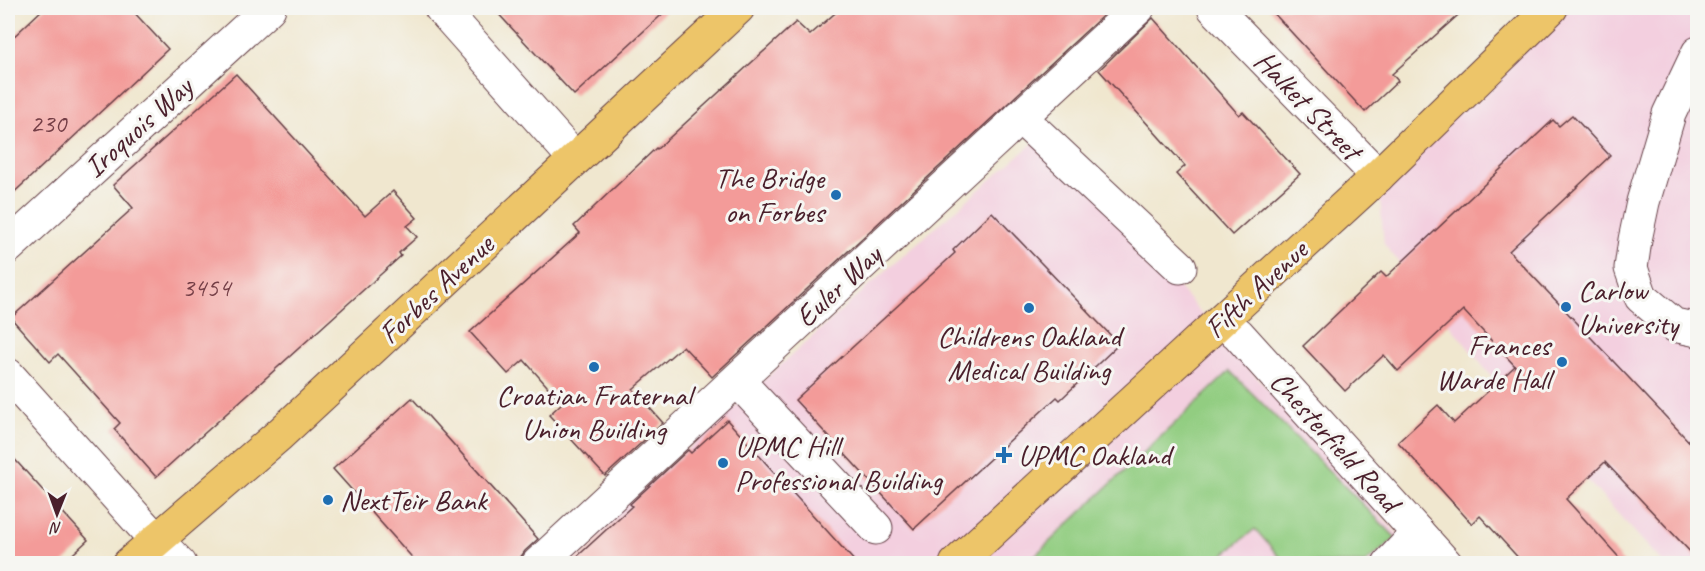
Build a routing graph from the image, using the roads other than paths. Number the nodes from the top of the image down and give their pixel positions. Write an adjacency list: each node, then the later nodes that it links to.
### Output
1 (269, 8): 11 (street, Iroquois Way)
2 (441, 8): 9 (street)
3 (738, 8): 9 (highway, Forbes Avenue)
4 (1138, 8): 8 (street, Euler Way)
5 (1214, 8): 10 (street, Halket Street)
6 (1551, 8): 10 (highway, Fifth Avenue)
7 (1698, 52): 14 (street)
8 (1020, 117): 12 (street); 16 (street, Euler Way)
9 (575, 159): 19 (highway, Forbes Avenue)
10 (1378, 176): 13 (highway, Fifth Avenue)
11 (8, 247)
12 (1180, 267)
13 (1222, 321): 18 (street, Chesterfield Road); 23 (highway, Fifth Avenue)
14 (1698, 330)
15 (8, 375): 19 (street)
16 (737, 380): 17 (street); 22 (street, Euler Way)
17 (876, 528)
18 (1419, 533): 24 (street); 25 (street, Chesterfield Road)
19 (155, 539): 20 (highway, Forbes Avenue); 21 (street)
20 (129, 564)
21 (180, 564)
22 (538, 564)
23 (956, 564)
24 (1389, 564)
25 (1446, 564)

